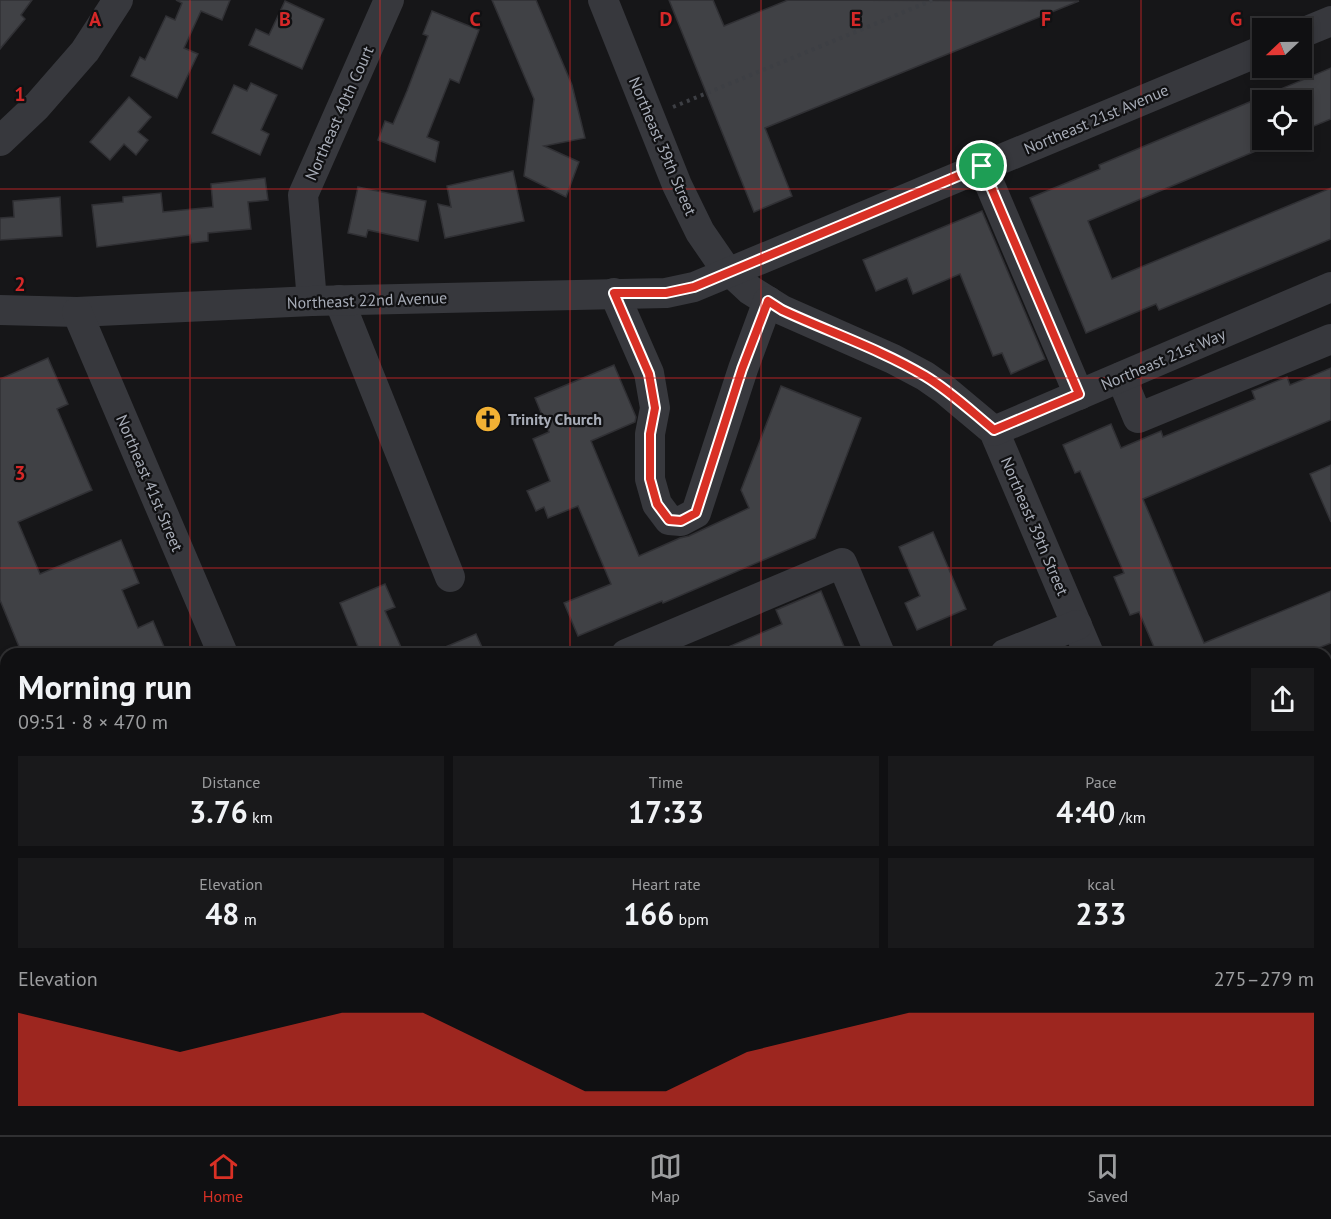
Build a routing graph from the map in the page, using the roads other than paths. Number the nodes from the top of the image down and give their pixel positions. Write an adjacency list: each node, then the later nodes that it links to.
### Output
1 (118, 0): 7 (street)
2 (389, 0): 12 (street, Northeast 40th Court)
3 (603, 0): 9 (street, Northeast 39th Street)
4 (1331, 21): 5 (street)
5 (1312, 29)
6 (1252, 55): 8 (street, Northeast 21st Avenue)
7 (0, 141)
8 (982, 166): 9 (street, Northeast 21st Avenue); 18 (street)
9 (730, 272): 11 (street, Northeast 22nd Avenue); 13 (street, Northeast 39th Street)
10 (1331, 287): 17 (street, Northeast 21st Way)
11 (614, 293): 12 (street, Northeast 22nd Avenue); 13 (street)
12 (325, 301): 15 (street, Northeast 22nd Avenue); 20 (street, Northeast 40th Court)
13 (768, 301): 19 (street, Northeast 39th Street)
14 (0, 310): 15 (street, Northeast 22nd Avenue)
15 (77, 312): 22 (street, Northeast 41st Street)
16 (1331, 339): 17 (street)
17 (1121, 377): 18 (street, Northeast 21st Way)
18 (1079, 394): 19 (street, Northeast 21st Way)
19 (994, 430): 21 (street, Northeast 39th Street)
20 (450, 577)
21 (1077, 625): 25 (street); 26 (street, Northeast 39th Street)
22 (220, 648)
23 (640, 648): 24 (street)
24 (877, 648)
25 (1020, 648)
26 (1087, 648)
27 (0, 726): 28 (street)
28 (0, 743)

